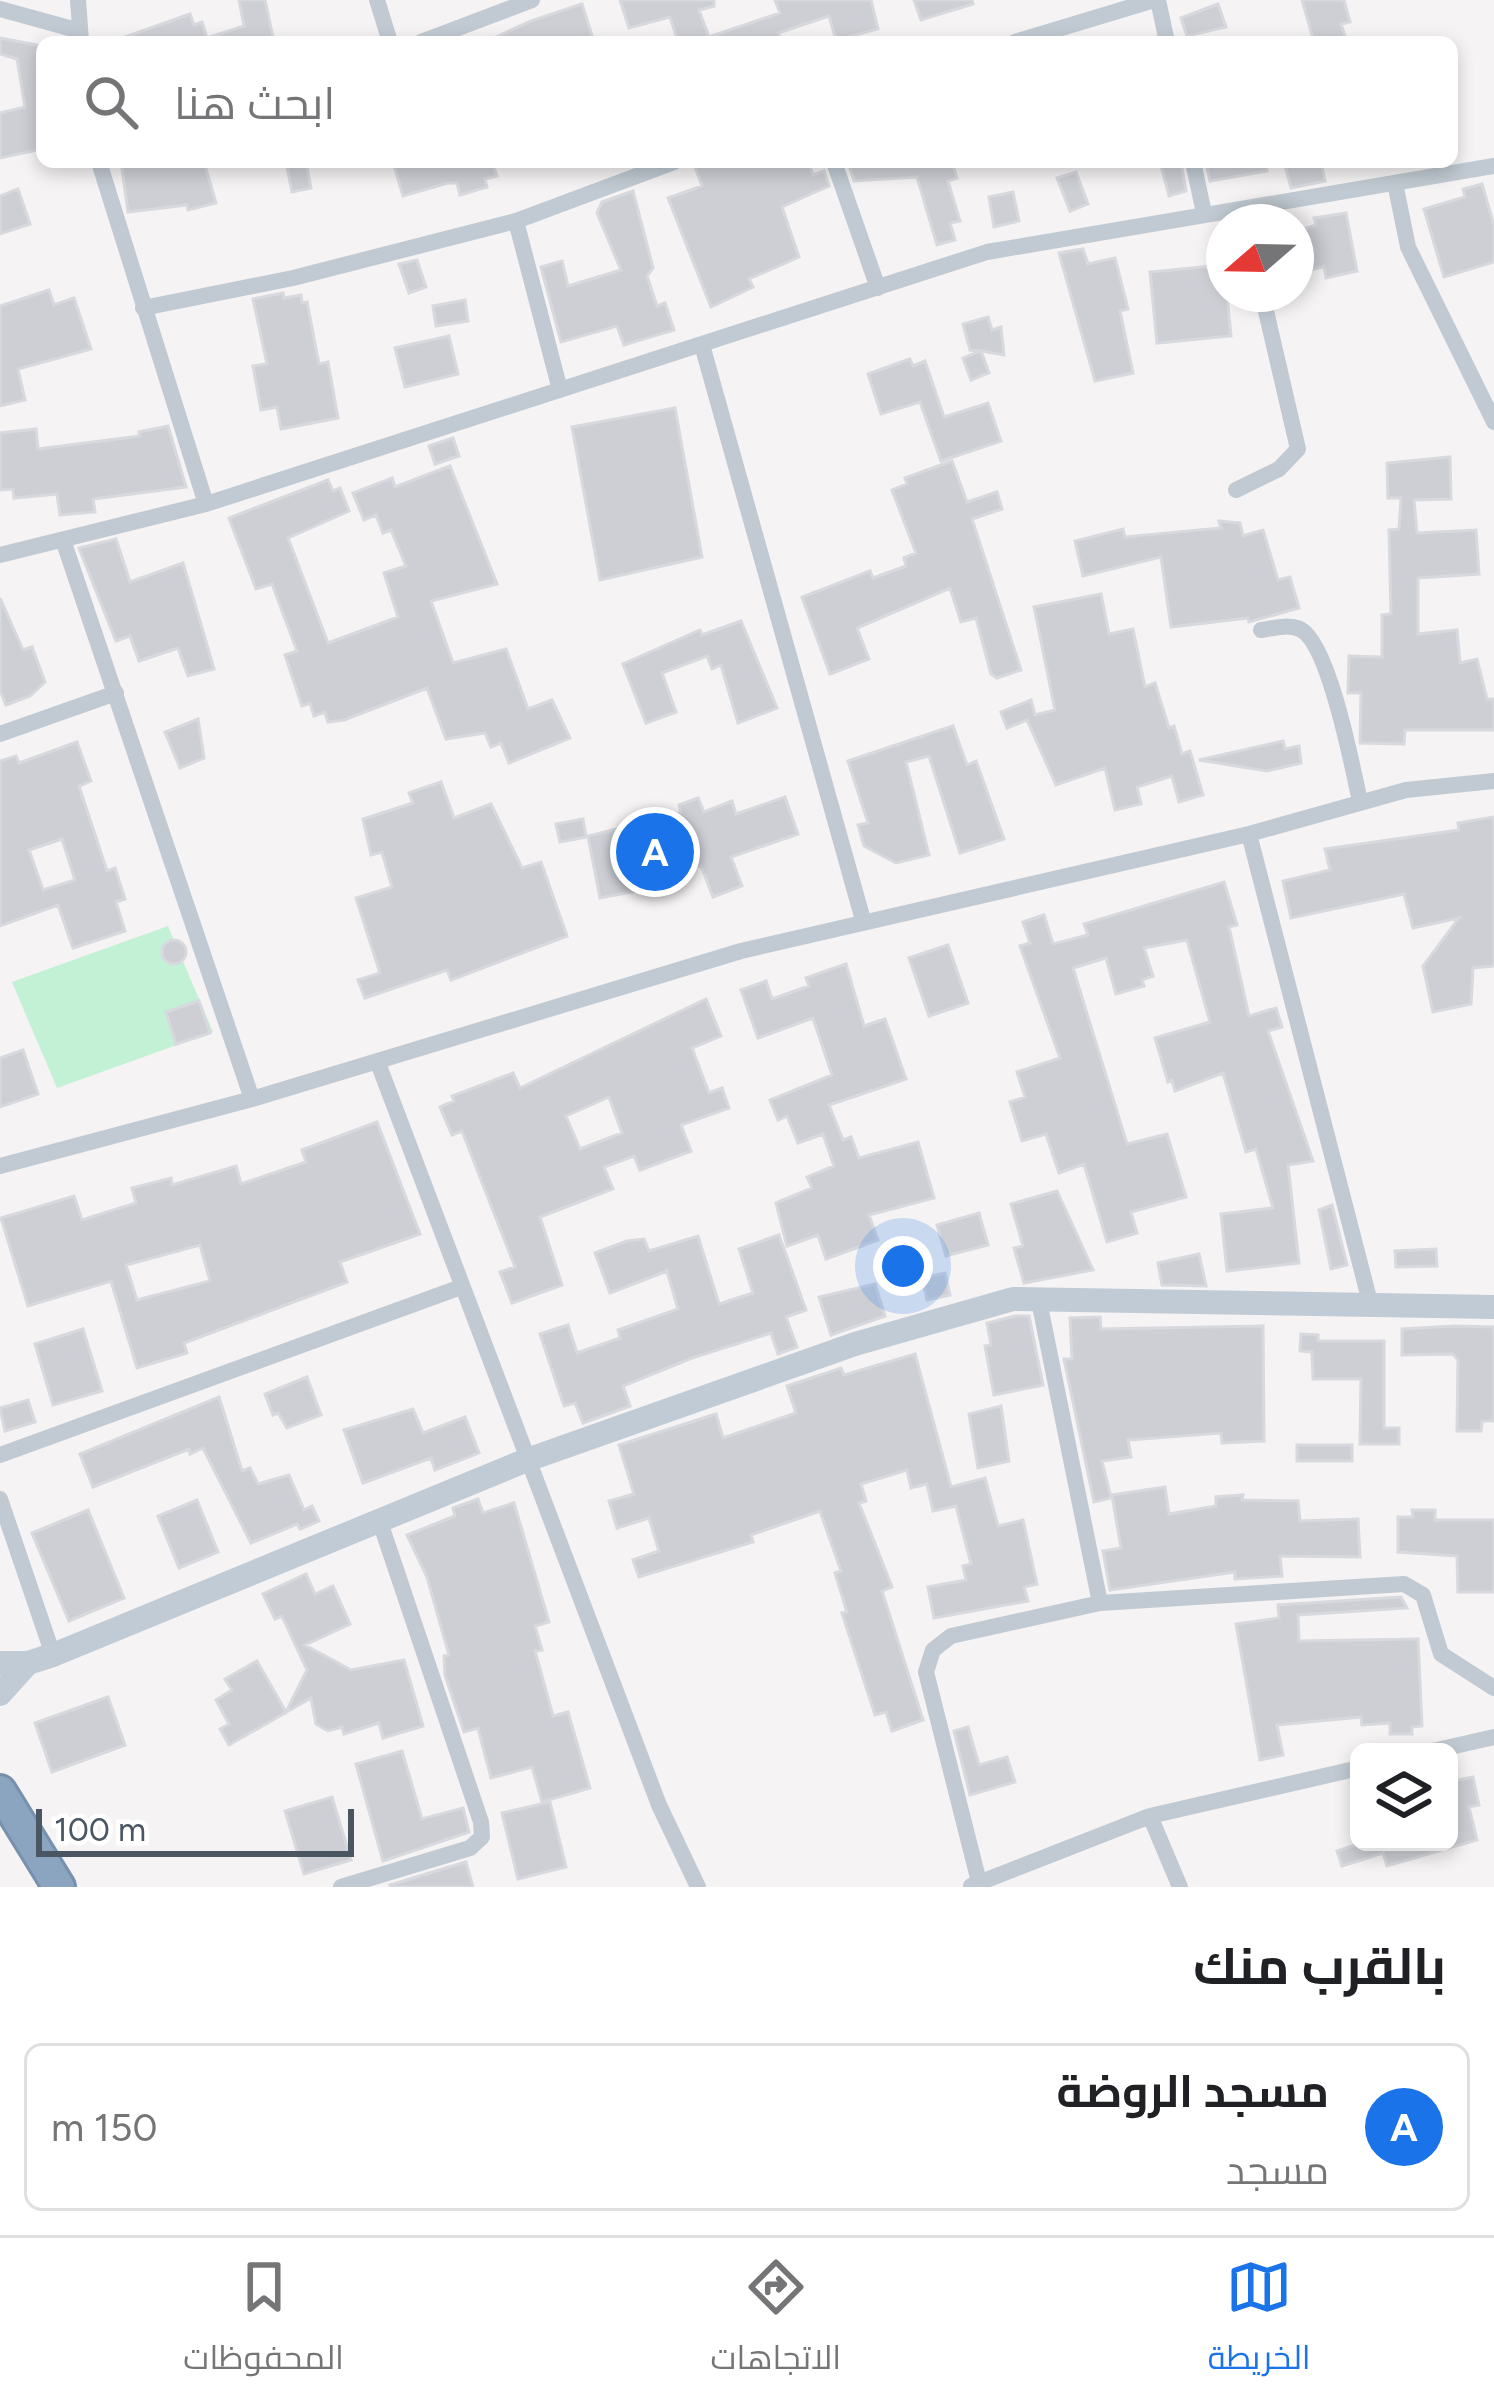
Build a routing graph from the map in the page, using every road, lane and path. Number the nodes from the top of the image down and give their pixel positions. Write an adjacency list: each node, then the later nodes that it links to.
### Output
1 (78, 0): 7 (street)
2 (377, 0): 8 (street)
3 (532, 0): 9 (street)
4 (1156, 0): 10 (street); 11 (street)
5 (0, 9): 6 (street)
6 (77, 36)
7 (80, 36)
8 (387, 36)
9 (437, 36)
10 (1035, 36)
11 (1165, 36)
12 (1494, 166): 17 (street)
13 (102, 168): 22 (street)
14 (658, 168): 20 (street)
15 (835, 168): 21 (street)
16 (1193, 168): 19 (street)
17 (1395, 183): 18 (street); 26 (street)
18 (1296, 204)
19 (1204, 213): 21 (street)
20 (516, 221): 22 (street); 25 (street)
21 (878, 288): 24 (street)
22 (142, 308): 28 (street)
23 (1266, 312): 27 (street)
24 (702, 345): 25 (street); 37 (street)
25 (560, 390): 28 (street)
26 (1494, 422)
27 (1236, 490)
28 (206, 504): 29 (street)
29 (63, 540): 30 (street); 32 (street)
30 (0, 555)
31 (1262, 630): 35 (street)
32 (116, 692): 33 (street); 39 (street)
33 (0, 734)
34 (1494, 781): 35 (street)
35 (1360, 802): 36 (street)
36 (1249, 835): 37 (street); 43 (street)
37 (862, 920): 38 (street)
38 (378, 1063): 39 (street); 41 (street)
39 (252, 1100): 40 (street)
40 (0, 1166)
41 (461, 1288): 45 (street); 46 (street)
42 (1038, 1296): 43 (street); 46 (street); 49 (street)
43 (1370, 1306): 44 (street)
44 (1494, 1307)
45 (0, 1454)
46 (527, 1460): 48 (street); 63 (street)
47 (0, 1499): 50 (street)
48 (380, 1522): 50 (street); 62 (street)
49 (1100, 1603): 53 (street); 60 (street)
50 (53, 1655): 52 (street)
51 (0, 1663): 52 (street)
52 (28, 1663): 54 (street)
53 (1494, 1688)
54 (0, 1694)
55 (1494, 1737): 56 (street)
56 (1458, 1745)
57 (1350, 1770): 59 (street)
58 (0, 1791): 61 (highway)
59 (1150, 1816): 60 (street); 64 (street)
60 (974, 1884)
61 (59, 1887)
62 (341, 1887)
63 (698, 1887)
64 (1180, 1887)

